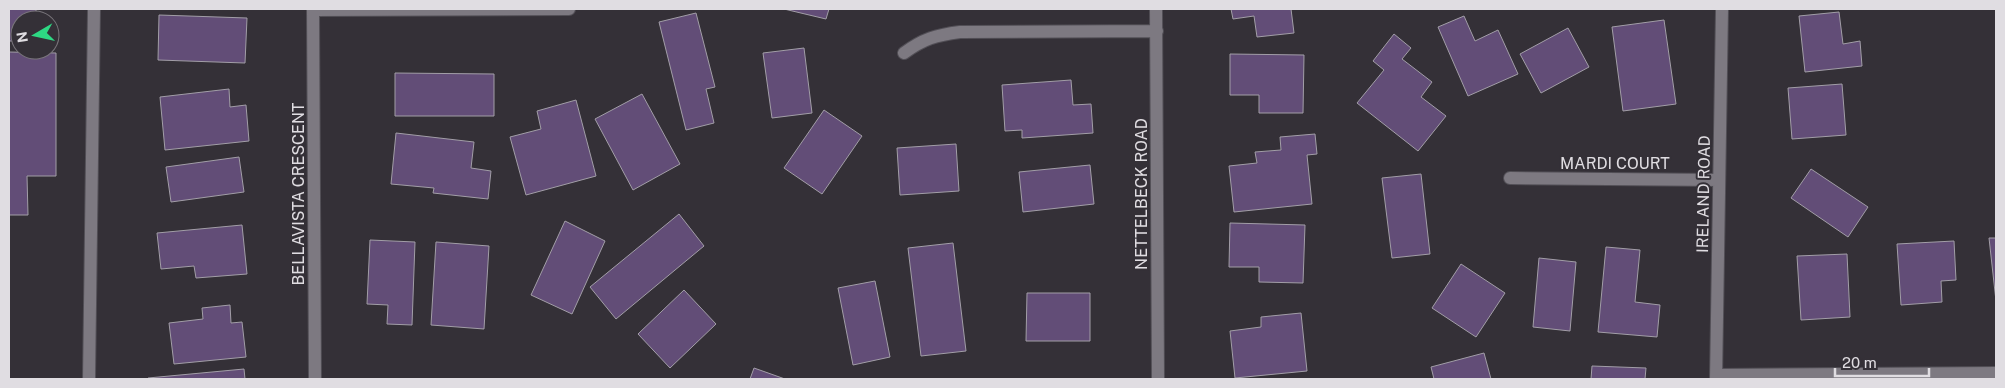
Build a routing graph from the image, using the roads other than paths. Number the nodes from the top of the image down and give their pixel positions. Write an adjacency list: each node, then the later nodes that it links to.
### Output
1 (94, 9): 12 (street)
2 (312, 9): 5 (street); 13 (street, BELLAVISTA CRESCENT)
3 (1156, 9): 6 (street, NETTELBECK ROAD)
4 (1722, 9): 9 (street, IRELAND ROAD)
5 (569, 10)
6 (1156, 31): 7 (street); 14 (street, NETTELBECK ROAD)
7 (904, 53)
8 (1510, 178): 9 (street, MARDI COURT)
9 (1719, 180): 11 (street, IRELAND ROAD)
10 (1996, 373): 11 (street)
11 (1716, 377)
12 (89, 379)
13 (315, 379)
14 (1158, 379)

